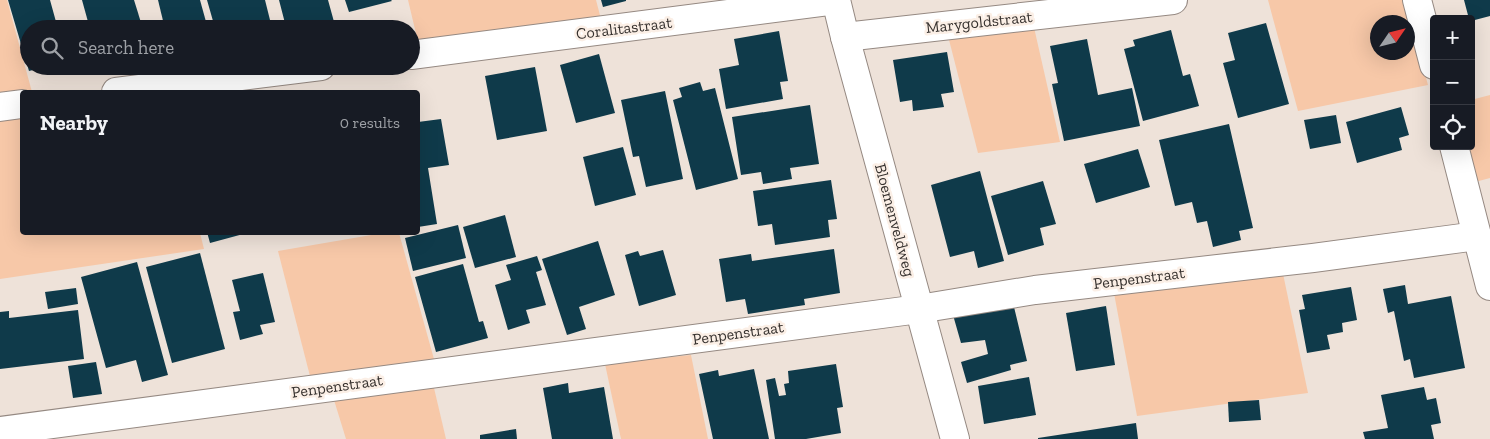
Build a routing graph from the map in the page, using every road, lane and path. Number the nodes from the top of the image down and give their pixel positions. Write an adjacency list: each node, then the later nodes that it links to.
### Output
1 (836, 0): 4 (street, Bloemenveldweg); 5 (street, Coralitastraat)
2 (1173, 0): 4 (street, Marygoldstraat)
3 (1417, 0): 6 (street)
4 (845, 37): 14 (street, Bloemenveldweg)
5 (420, 54)
6 (1433, 60)
7 (250, 75): 8 (street)
8 (132, 90)
9 (20, 104): 10 (street)
10 (0, 107)
11 (1455, 150): 12 (street)
12 (1477, 236): 13 (street); 14 (street, Penpenstraat)
13 (1490, 286)
14 (919, 309): 15 (street, Penpenstraat); 16 (street, Bloemenveldweg)
15 (0, 431)
16 (955, 439)

